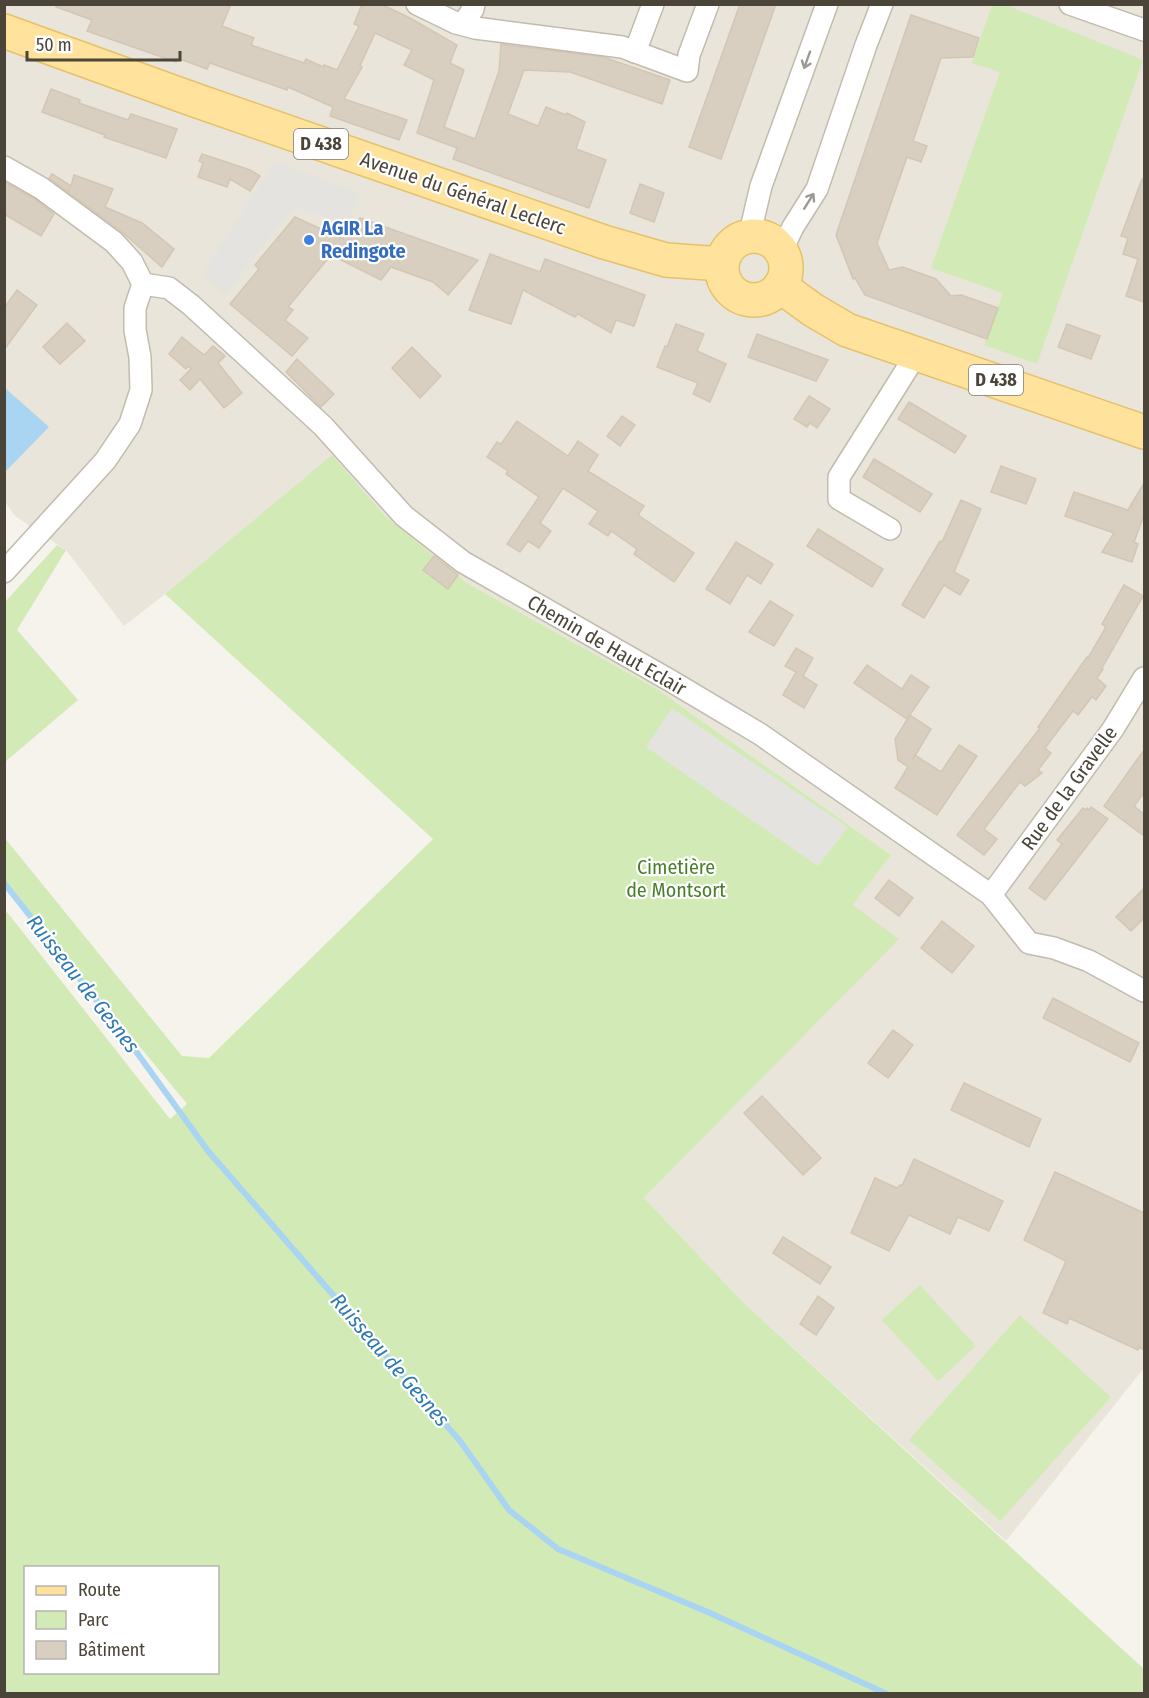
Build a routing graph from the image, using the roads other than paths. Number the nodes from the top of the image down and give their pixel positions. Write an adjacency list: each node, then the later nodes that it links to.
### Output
1 (417, 4): 8 (street)
2 (474, 4): 8 (street)
3 (652, 4): 11 (street)
4 (708, 4): 11 (street)
5 (826, 4): 13 (street, one-way to 13)
6 (882, 4): 14 (street, one-way to 6)
7 (1071, 4): 9 (street)
8 (463, 24): 11 (street)
9 (1144, 30)
10 (4, 31): 15 (main road, Avenue du Général Leclerc / D 438)
11 (635, 52)
12 (4, 166): 16 (street)
13 (749, 237): 14 (main road); 15 (main road)
14 (781, 252): 17 (main road)
15 (722, 264): 17 (main road)
16 (143, 284): 21 (street); 23 (street, Chemin de Haut Eclair)
17 (780, 286): 18 (main road, D 438)
18 (917, 353): 19 (main road, D 438); 20 (street)
19 (1144, 432)
20 (890, 530)
21 (4, 572)
22 (1144, 678): 23 (street, Rue de la Gravelle)
23 (992, 896): 24 (street, Chemin de Haut Eclair)
24 (1144, 991)

